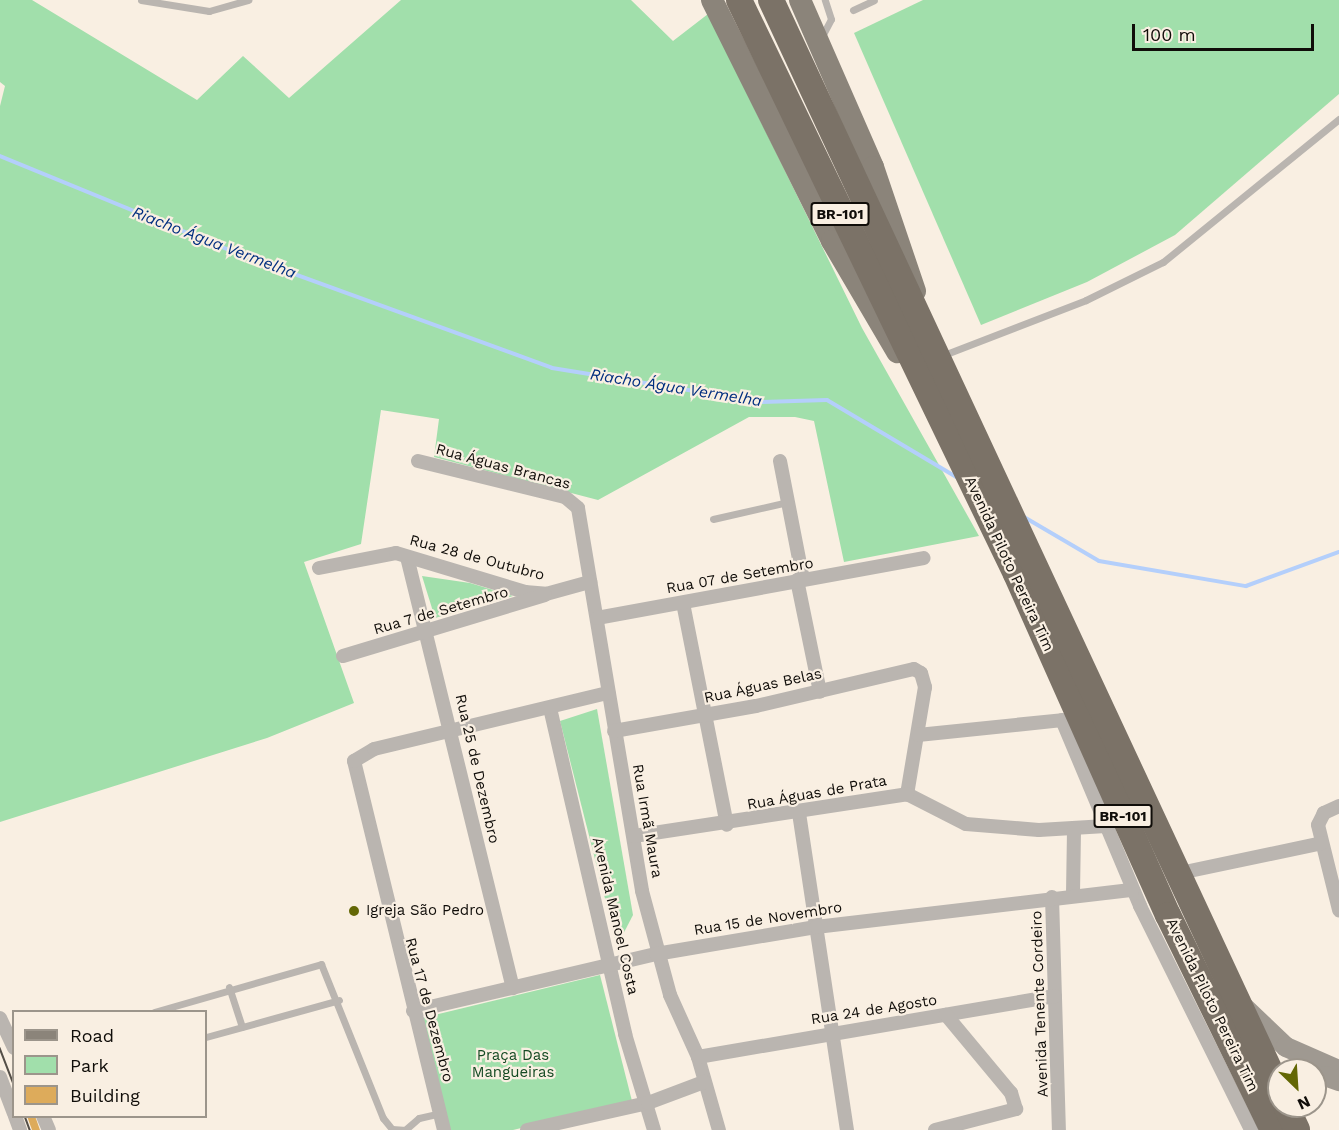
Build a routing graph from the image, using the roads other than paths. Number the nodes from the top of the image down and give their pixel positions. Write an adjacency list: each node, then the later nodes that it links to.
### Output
1 (141, 0): 2 (lane)
2 (248, 0)
3 (712, 0): 14 (main road)
4 (739, 0): 14 (highway, Avenida Piloto Pereira Tim / BR-101)
5 (771, 0): 12 (highway, Avenida Piloto Pereira Tim / BR-101)
6 (800, 0): 10 (main road)
7 (825, 0): 10 (lane)
8 (874, 0): 9 (lane)
9 (853, 10)
10 (819, 43): 12 (main road)
11 (1339, 119): 13 (lane)
12 (927, 331): 13 (highway, Avenida Piloto Pereira Tim / BR-101)
13 (939, 357): 17 (highway, Avenida Piloto Pereira Tim / BR-101)
14 (943, 426): 17 (highway, Avenida Piloto Pereira Tim / BR-101)
15 (418, 461): 19 (street, Rua Águas Brancas)
16 (780, 461): 18 (street)
17 (992, 498): 46 (highway, Avenida Piloto Pereira Tim / BR-101); 86 (highway, Avenida Piloto Pereira Tim / BR-101)
18 (788, 502): 20 (lane); 24 (street)
19 (578, 508): 25 (street, Rua Irmã Maura)
20 (713, 519)
21 (407, 557): 23 (street, Rua 28 de Outubro); 26 (street, Rua 28 de Outubro); 29 (street, Rua 25 de Dezembro)
22 (924, 558): 24 (street, Rua 07 de Setembro)
23 (319, 568)
24 (800, 579): 27 (street, Rua 07 de Setembro); 31 (street)
25 (590, 582): 26 (street, Rua 28 de Outubro); 28 (street, Rua Irmã Maura)
26 (546, 594): 29 (street, Rua 7 de Setembro)
27 (682, 603): 28 (street, Rua 07 de Setembro); 34 (street)
28 (597, 618): 32 (street, Rua Irmã Maura)
29 (429, 632): 30 (street, Rua 7 de Setembro); 36 (street, Rua 25 de Dezembro)
30 (343, 656)
31 (820, 692): 34 (street, Rua Águas Belas); 37 (street, Rua Águas Belas)
32 (608, 693): 33 (street); 35 (street, Rua Irmã Maura)
33 (550, 708): 36 (street); 53 (street, Avenida Manoel Costa)
34 (704, 716): 35 (street, Rua Águas Belas); 41 (street)
35 (614, 731): 44 (street, Rua Irmã Maura)
36 (452, 734): 55 (street, Rua 25 de Dezembro); 60 (street, Rua 17 de Dezembro)
37 (918, 735): 38 (street); 42 (street)
38 (907, 794): 40 (street, Rua Águas de Prata); 43 (street, Rua Águas de Prata)
39 (1339, 806): 45 (street)
40 (799, 813): 41 (street, Rua Águas de Prata); 51 (street)
41 (727, 825): 44 (street, Rua Águas de Prata)
42 (1106, 826): 43 (street, Rua Águas de Prata); 47 (street)
43 (1074, 828): 48 (street)
44 (634, 836): 52 (street, Rua Irmã Maura)
45 (1324, 849): 46 (street); 50 (street)
46 (1180, 873): 58 (highway, Avenida Piloto Pereira Tim / BR-101)
47 (1133, 890): 48 (street, Rua 15 de Novembro); 85 (street)
48 (1073, 894): 49 (street, Rua 15 de Novembro)
49 (1052, 897): 51 (street, Rua 15 de Novembro); 56 (street, Avenida Tenente Cordeiro)
50 (1339, 910)
51 (816, 927): 52 (street, Rua 15 de Novembro); 64 (street)
52 (656, 954): 53 (street, Rua 15 de Novembro); 67 (street, Rua Irmã Maura)
53 (610, 964): 55 (street, Rua 15 de Novembro); 72 (street, Avenida Manoel Costa)
54 (229, 987): 57 (lane); 59 (lane); 63 (lane)
55 (513, 988): 60 (street, Rua 15 de Novembro)
56 (1055, 996): 61 (street, Rua 24 de Agosto); 73 (street, Avenida Tenente Cordeiro)
57 (339, 1000): 63 (lane); 77 (lane)
58 (1238, 1000): 68 (highway, Avenida Piloto Pereira Tim / BR-101); 69 (main road)
59 (157, 1010)
60 (413, 1011): 75 (street, Rua 17 de Dezembro)
61 (946, 1015): 64 (street, Rua 24 de Agosto); 82 (street)
62 (0, 1018): 66 (street)
63 (242, 1027): 65 (lane)
64 (835, 1033): 67 (street, Rua 24 de Agosto); 81 (street)
65 (207, 1037)
66 (12, 1044)
67 (698, 1057): 71 (street, Rua Irmã Maura)
68 (1267, 1064)
69 (1339, 1070)
70 (0, 1077): 74 (street)
71 (704, 1082): 72 (street); 80 (street, Rua Irmã Maura)
72 (648, 1103): 78 (street); 79 (street, Avenida Manoel Costa)
73 (1061, 1109): 83 (street, Avenida Tenente Cordeiro); 84 (street, Avenida Tenente Cordeiro)
74 (12, 1110)
75 (441, 1113): 76 (street, Rua 17 de Dezembro); 77 (lane)
76 (440, 1129)
77 (405, 1130)
78 (527, 1130)
79 (654, 1130)
80 (719, 1130)
81 (847, 1130)
82 (935, 1130)
83 (1059, 1130)
84 (1065, 1130)
85 (1251, 1130)
86 (1273, 1130)

